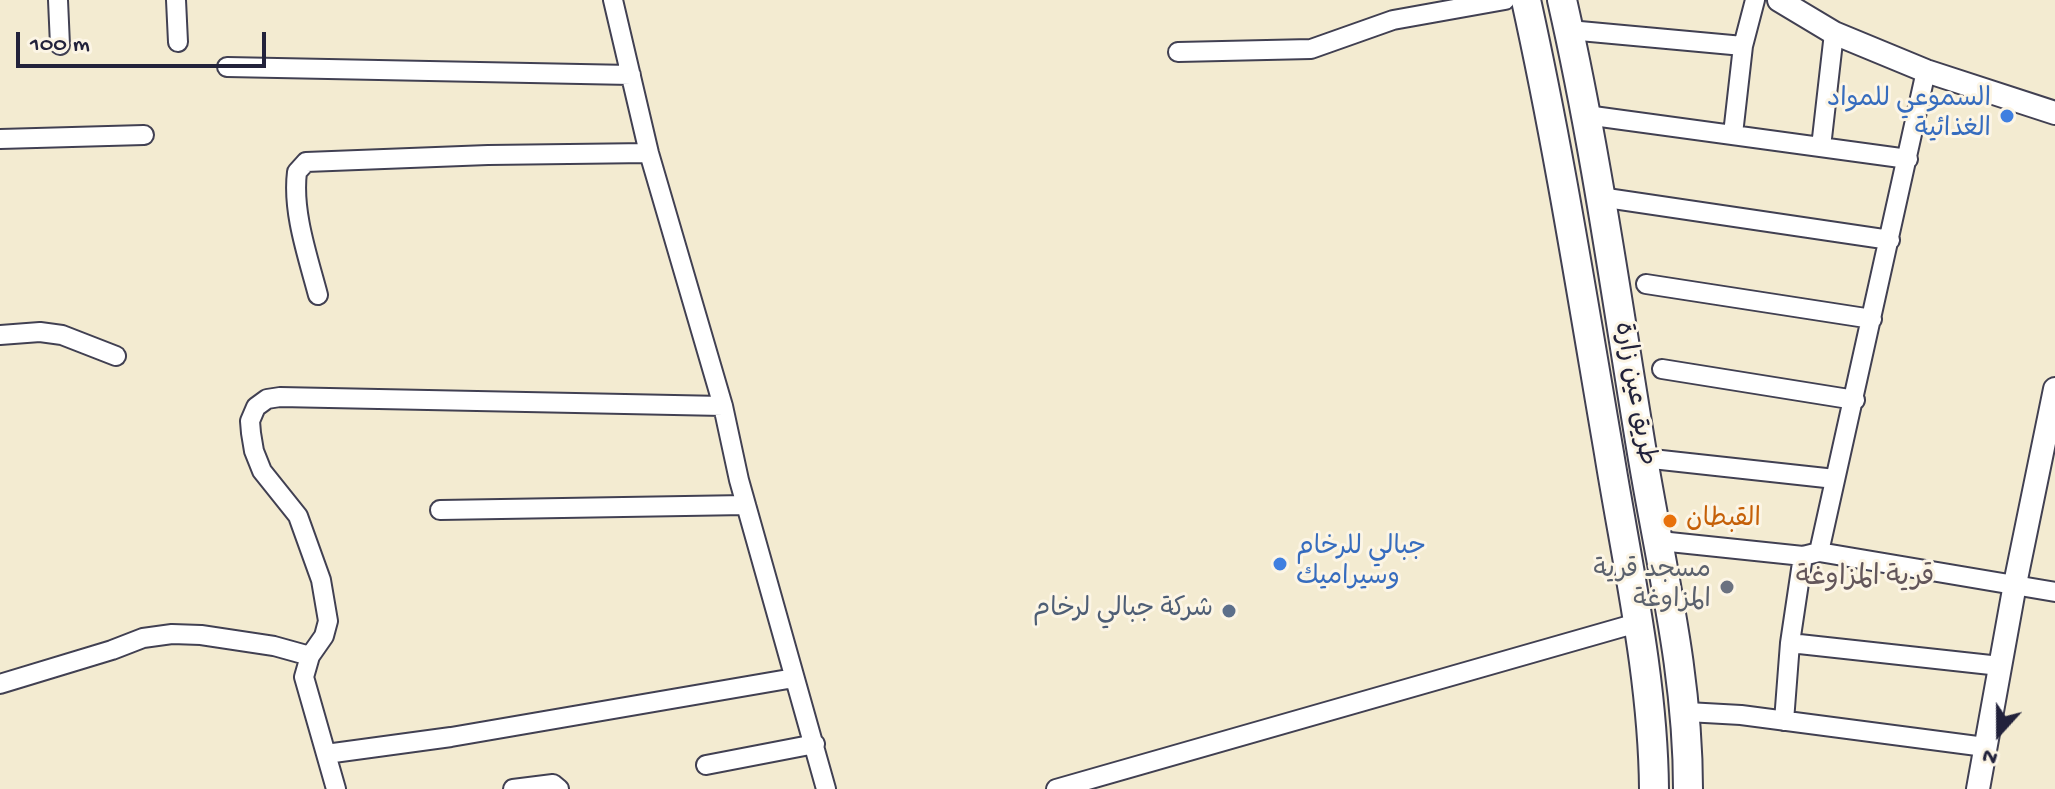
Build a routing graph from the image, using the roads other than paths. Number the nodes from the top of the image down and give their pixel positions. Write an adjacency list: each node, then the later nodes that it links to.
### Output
1 (58, 0): 12 (street)
2 (176, 0): 11 (street)
3 (613, 0): 17 (street)
4 (1505, 0): 14 (street)
5 (1526, 0): 45 (main road, طريق عين زارة)
6 (1562, 0): 9 (main road, طريق عين زارة)
7 (1755, 0): 13 (street)
8 (1779, 0): 10 (street)
9 (1569, 30): 13 (street); 19 (main road, طريق عين زارة)
10 (1834, 33): 16 (street); 23 (street)
11 (178, 42)
12 (60, 45)
13 (1743, 46): 20 (street)
14 (1178, 52)
15 (227, 67): 17 (street)
16 (1926, 71): 18 (street); 25 (street)
17 (631, 75): 24 (street)
18 (2055, 113)
19 (1586, 115): 20 (street); 26 (main road, طريق عين زارة)
20 (1733, 134): 23 (street)
21 (144, 135): 22 (street)
22 (0, 139)
23 (1821, 147): 25 (street)
24 (649, 153): 29 (street); 36 (street)
25 (1908, 159): 27 (street)
26 (1600, 197): 27 (street); 37 (main road, طريق عين زارة)
27 (1890, 240): 30 (street)
28 (1646, 284): 30 (street)
29 (318, 295)
30 (1872, 319): 35 (street)
31 (0, 335): 32 (street)
32 (116, 356)
33 (1662, 369): 35 (street)
34 (2055, 389): 43 (street)
35 (1855, 400): 38 (street)
36 (723, 406): 39 (street); 47 (street)
37 (1643, 458): 38 (street); 41 (main road, طريق عين زارة)
38 (1835, 479): 42 (street)
39 (746, 505): 40 (street); 49 (street)
40 (440, 510)
41 (1660, 541): 42 (street); 51 (main road, طريق عين زارة)
42 (1811, 554): 43 (street); 46 (street)
43 (2015, 584): 44 (street); 48 (street)
44 (2055, 592)
45 (1637, 623): 61 (street); 62 (main road, طريق عين زارة)
46 (1790, 643): 48 (street); 52 (street)
47 (310, 656): 50 (street); 55 (street)
48 (2000, 666): 54 (street)
49 (794, 678): 53 (street); 55 (street)
50 (0, 684)
51 (1687, 712): 52 (street); 63 (main road, طريق عين زارة)
52 (1784, 721): 54 (street)
53 (815, 744): 56 (street); 60 (street)
54 (1985, 747): 64 (street)
55 (326, 754): 57 (street)
56 (706, 765)
57 (336, 789)
58 (513, 789): 59 (street)
59 (559, 789)
60 (826, 789)
61 (1056, 789)
62 (1654, 789)
63 (1688, 789)
64 (1978, 789)

